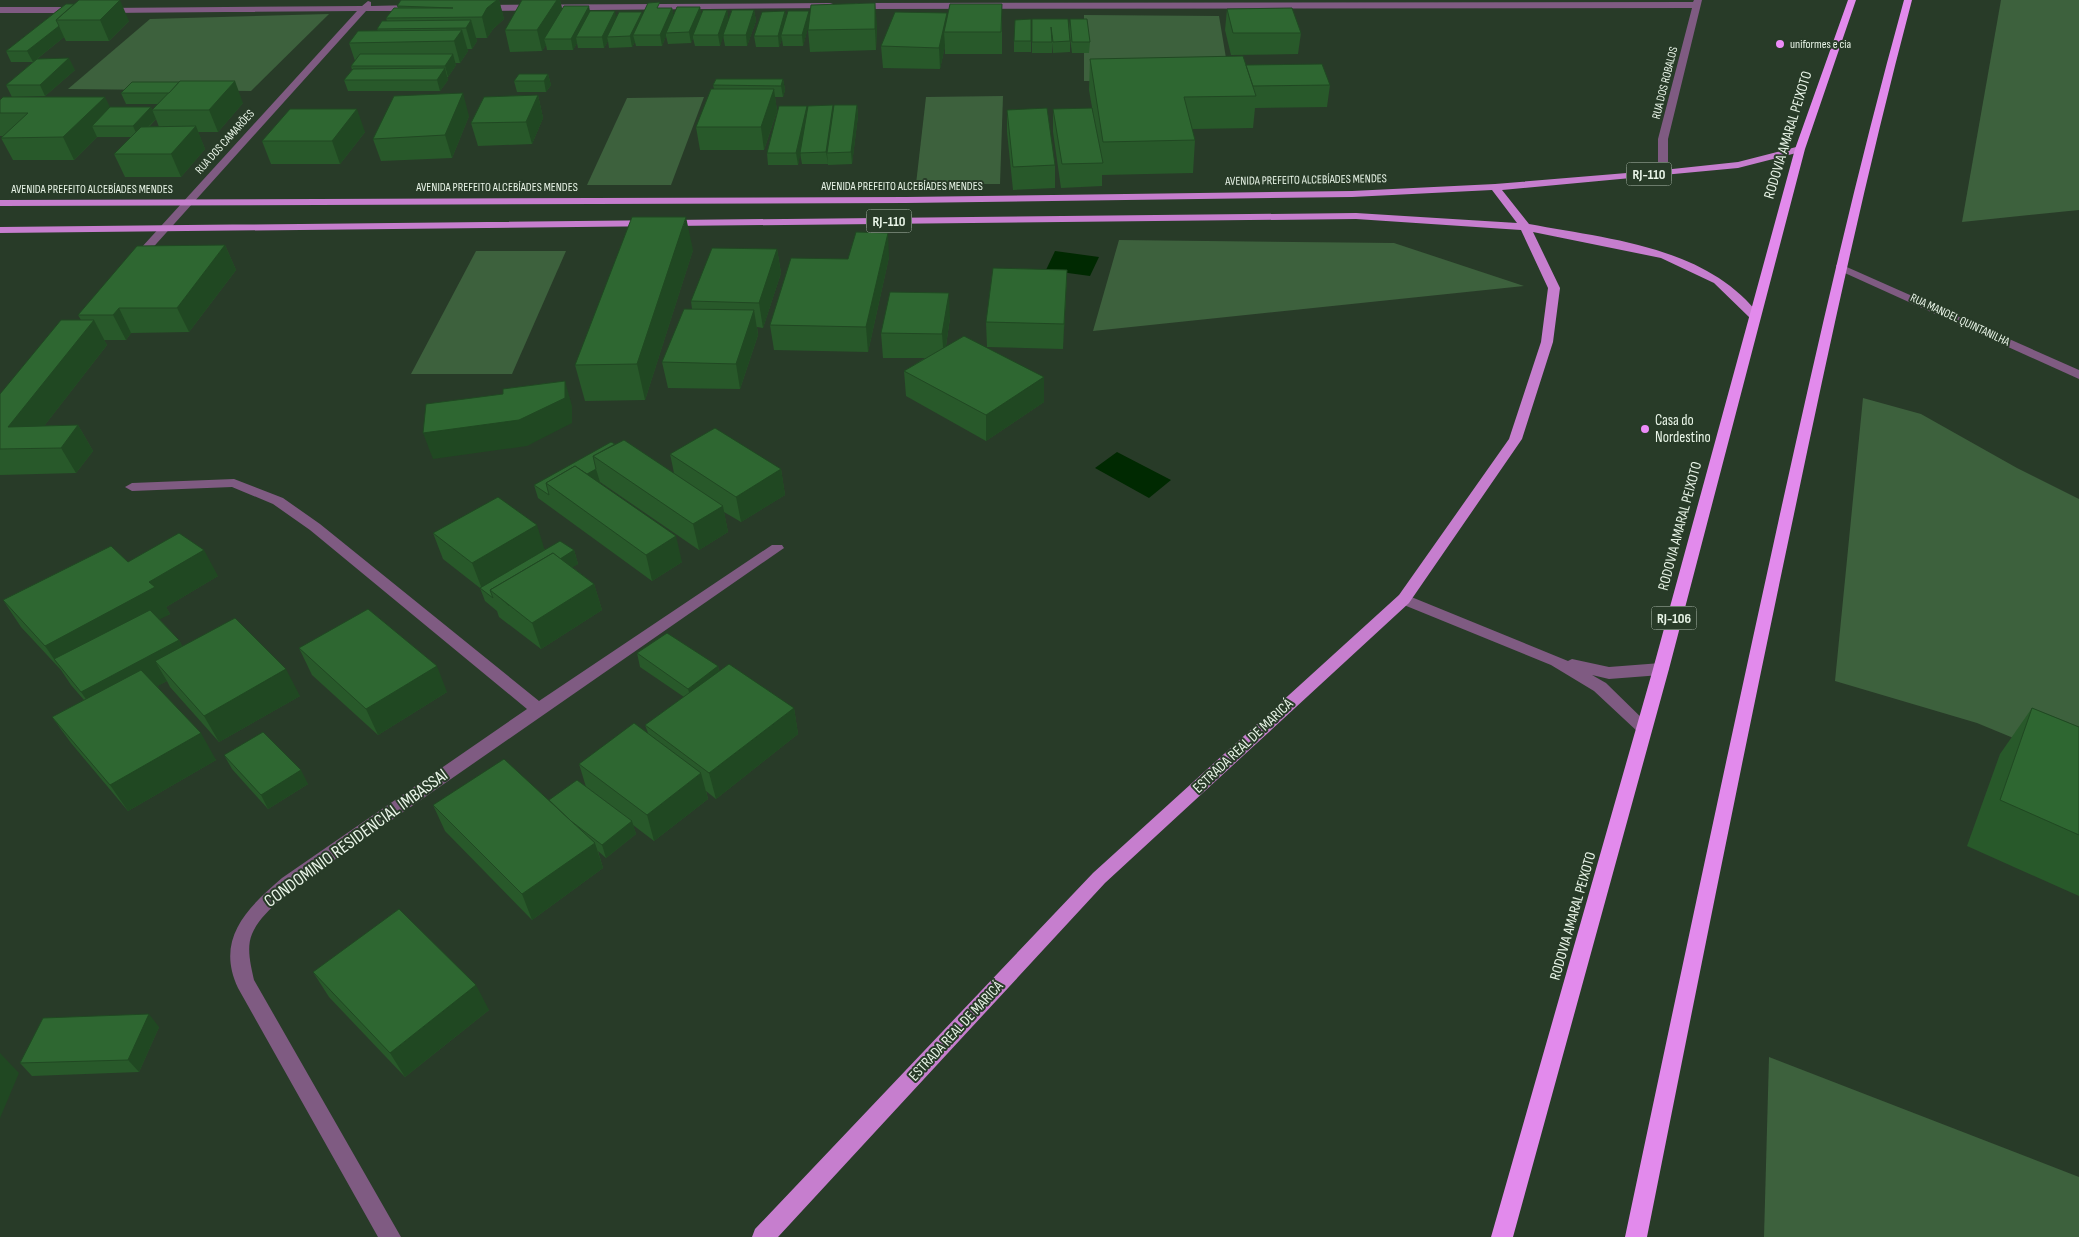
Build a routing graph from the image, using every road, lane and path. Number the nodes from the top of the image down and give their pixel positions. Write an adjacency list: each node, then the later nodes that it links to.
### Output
1 (1852, 0): 10 (highway, RODOVIA AMARAL PEIXOTO / RJ-106)
2 (1908, 0): 20 (highway)
3 (1697, 2): 6 (street); 11 (street, RUA DOS ROBALOS)
4 (367, 4): 5 (street); 9 (street); 14 (street, RUA DOS CAMARÕES)
5 (424, 8)
6 (474, 8)
7 (0, 10): 8 (street)
8 (91, 10)
9 (100, 10)
10 (1800, 149): 11 (main road, AVENIDA PREFEITO ALCEBÍADES MENDES / RJ-110); 22 (highway, RODOVIA AMARAL PEIXOTO / RJ-106)
11 (1663, 173): 12 (main road, AVENIDA PREFEITO ALCEBÍADES MENDES / RJ-110)
12 (1495, 187): 13 (main road, AVENIDA PREFEITO ALCEBÍADES MENDES / RJ-110); 17 (main road, ESTRADA REAL DE MARICÁ)
13 (1254, 196): 14 (main road, AVENIDA PREFEITO ALCEBÍADES MENDES / RJ-110); 16 (main road)
14 (188, 202): 15 (main road, AVENIDA PREFEITO ALCEBÍADES MENDES / RJ-110); 18 (street, RUA DOS CAMARÕES)
15 (0, 204)
16 (1260, 217): 17 (main road, RJ-110); 18 (main road, RJ-110)
17 (1525, 227): 22 (main road, RJ-110); 26 (main road, ESTRADA REAL DE MARICÁ)
18 (164, 228): 19 (main road, RJ-110); 21 (street, RUA DOS CAMARÕES)
19 (0, 230)
20 (1840, 267): 23 (street, RUA MANOEL QUINTANILHA); 34 (highway)
21 (124, 273)
22 (1754, 316): 28 (highway, RODOVIA AMARAL PEIXOTO / RJ-106)
23 (2079, 375)
24 (132, 487): 29 (street)
25 (777, 548): 29 (street, CONDOMINIO RESIDENCIAL IMBASSAI)
26 (1404, 599): 27 (street); 32 (main road, ESTRADA REAL DE MARICÁ)
27 (1556, 661): 28 (street); 30 (street)
28 (1661, 669): 30 (highway, RODOVIA AMARAL PEIXOTO / RJ-106)
29 (538, 708): 31 (street, CONDOMINIO RESIDENCIAL IMBASSAI)
30 (1644, 728): 33 (highway, RODOVIA AMARAL PEIXOTO / RJ-106)
31 (390, 1237)
32 (763, 1237)
33 (1502, 1237)
34 (1636, 1237)

